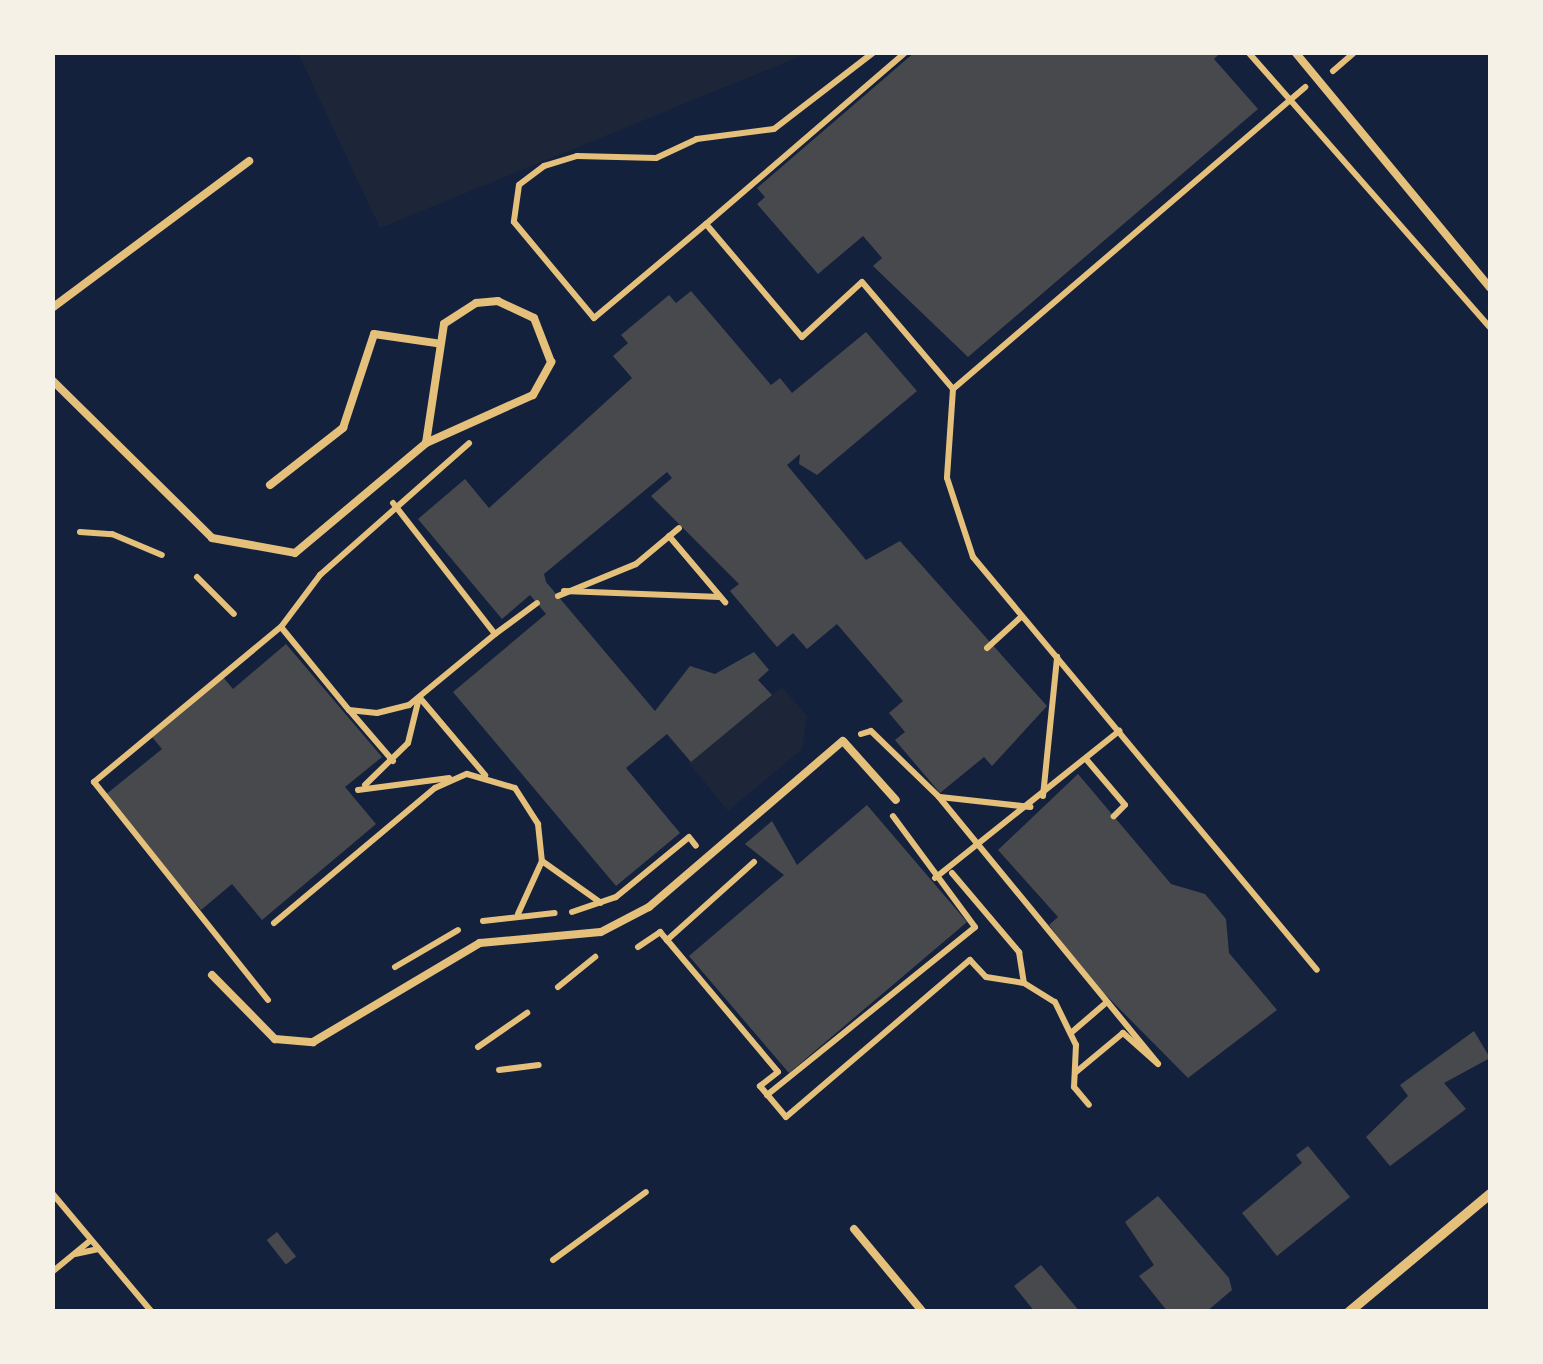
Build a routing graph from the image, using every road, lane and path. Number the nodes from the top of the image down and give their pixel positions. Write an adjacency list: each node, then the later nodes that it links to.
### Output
1 (874, 52): 10 (path)
2 (906, 52): 10 (path)
3 (1248, 52): 8 (path)
4 (1295, 52): 11 (lane)
5 (1355, 52): 6 (path)
6 (1330, 73)
7 (1306, 85): 8 (path)
8 (1288, 101): 13 (path); 16 (path)
9 (249, 161): 12 (lane)
10 (706, 224): 16 (path)
11 (1490, 288)
12 (52, 308)
13 (1490, 327)
14 (436, 343): 17 (lane); 18 (lane); 19 (lane)
15 (52, 380): 18 (lane)
16 (953, 389): 28 (path)
17 (468, 429): 18 (lane); 20 (path)
18 (426, 443)
19 (270, 485)
20 (396, 506): 29 (path); 30 (path)
21 (679, 528): 23 (path)
22 (80, 532): 24 (path)
23 (670, 536): 23 (path)
24 (162, 555)
25 (197, 577): 27 (path)
26 (537, 604): 30 (path)
27 (234, 614)
28 (1022, 616): 31 (path); 32 (path)
29 (281, 626): 34 (path); 64 (path)
30 (495, 634): 33 (path)
31 (987, 648)
32 (1057, 655): 35 (path); 41 (path)
33 (419, 697): 34 (path); 38 (path); 39 (path)
34 (349, 710): 38 (path)
35 (1118, 731): 37 (path); 58 (path)
36 (843, 741): 42 (path); 43 (lane); 47 (lane)
37 (1086, 759): 41 (path); 45 (path)
38 (393, 761): 40 (path)
39 (485, 776): 40 (path); 48 (path)
40 (450, 778): 54 (path)
41 (1043, 796): 44 (path)
42 (939, 797): 44 (path); 46 (path)
43 (896, 800): 51 (path)
44 (1030, 807): 46 (path)
45 (1114, 816)
46 (980, 849): 50 (path); 63 (path)
47 (706, 858): 52 (path); 60 (lane)
48 (542, 861): 52 (path); 53 (path)
49 (754, 862): 55 (path)
50 (952, 872): 51 (path); 61 (path)
51 (934, 878): 71 (path)
52 (602, 903): 53 (path)
53 (518, 914): 59 (path)
54 (274, 923)
55 (667, 940): 56 (path); 71 (path)
56 (638, 947)
57 (595, 957): 62 (path)
58 (1317, 970)
59 (388, 971)
60 (212, 975)
61 (1024, 982): 66 (path); 71 (path)
62 (558, 987)
63 (1107, 1002): 66 (path); 70 (path)
64 (280, 1013)
65 (526, 1013): 67 (path)
66 (1072, 1032): 70 (path)
67 (478, 1047)
68 (539, 1064): 69 (path)
69 (498, 1070)
70 (1075, 1072): 72 (path)
71 (767, 1096)
72 (1089, 1105)
73 (646, 1192): 80 (path)
74 (52, 1193): 77 (path)
75 (1490, 1194): 84 (street)
76 (854, 1229): 83 (lane)
77 (92, 1240): 78 (path); 79 (path)
78 (98, 1248): 79 (path); 82 (path)
79 (74, 1254): 81 (path)
80 (553, 1260)
81 (52, 1272)
82 (152, 1312)
83 (922, 1312)
84 (1349, 1312)

